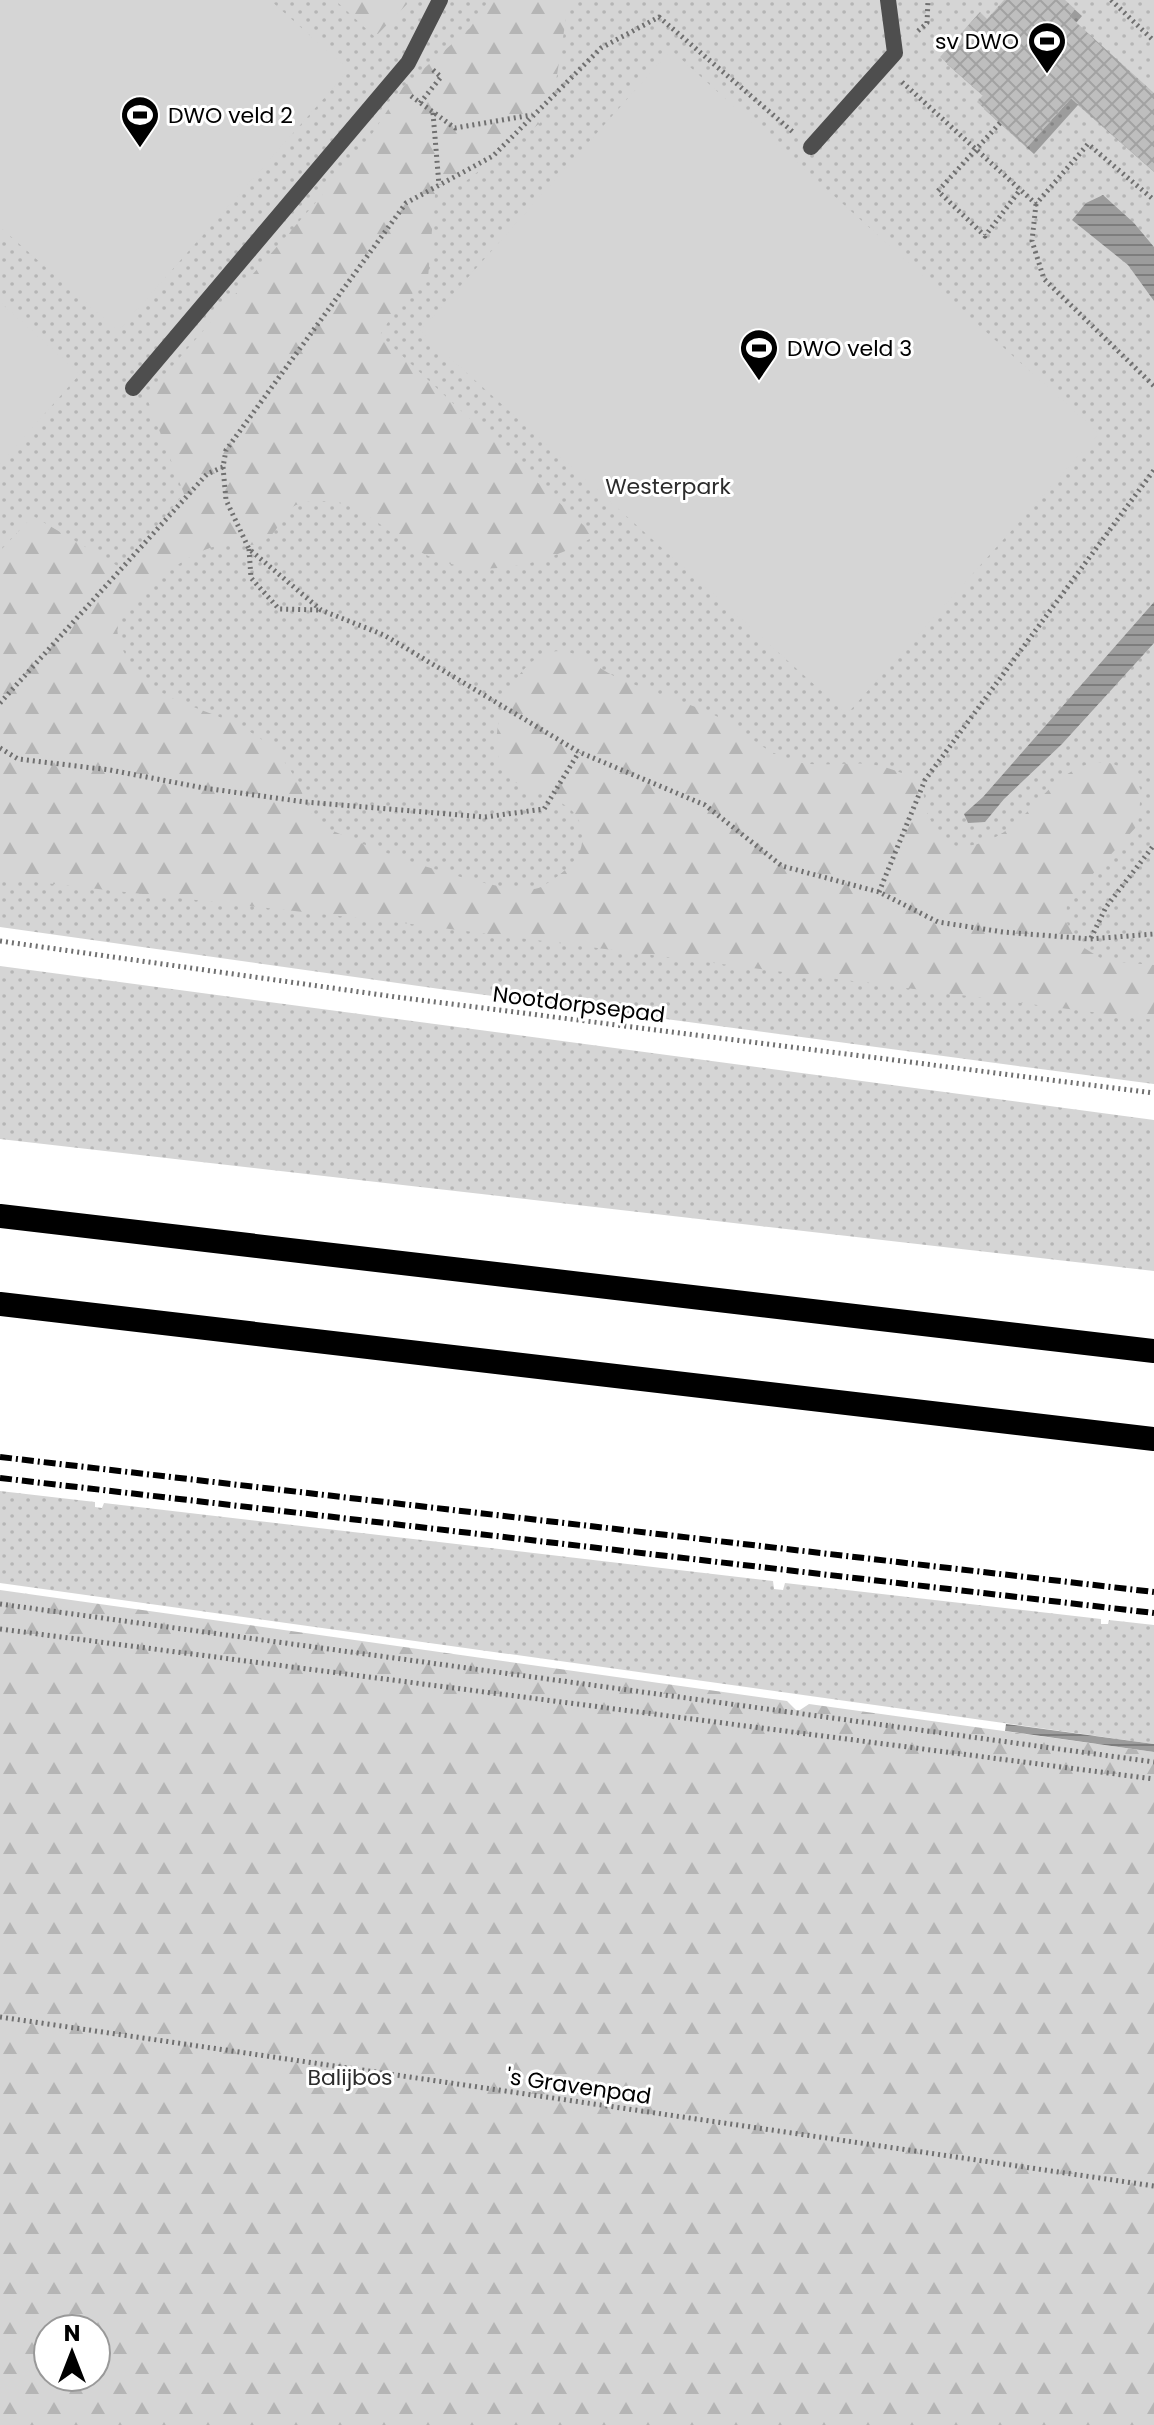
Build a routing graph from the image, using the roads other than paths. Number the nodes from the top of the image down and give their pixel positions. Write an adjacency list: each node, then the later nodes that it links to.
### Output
1 (440, 0): 4 (lane)
2 (888, 0): 3 (lane)
3 (811, 147)
4 (133, 388)
5 (0, 1216): 7 (highway)
6 (0, 1304): 8 (highway)
7 (1154, 1351)
8 (1154, 1439)

